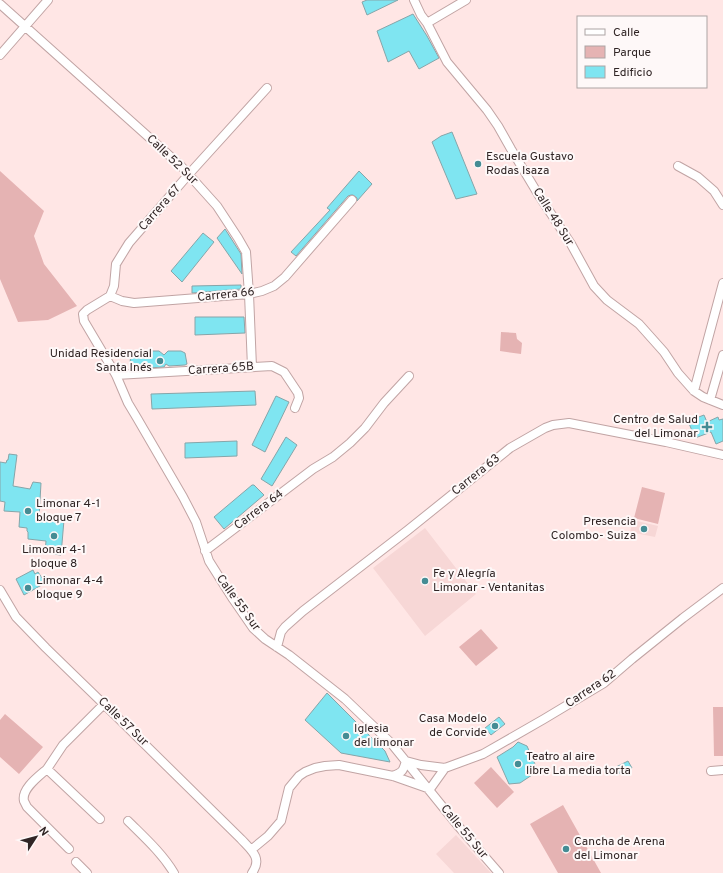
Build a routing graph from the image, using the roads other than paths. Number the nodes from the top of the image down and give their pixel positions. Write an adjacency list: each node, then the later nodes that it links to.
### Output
1 (48, 0): 6 (street)
2 (414, 0): 5 (street, Calle 48 Sur)
3 (466, 0): 5 (street)
4 (0, 4): 6 (street, Calle 52 Sur)
5 (427, 23): 20 (street, Calle 48 Sur)
6 (24, 26): 7 (street); 10 (street, Calle 52 Sur)
7 (0, 55)
8 (267, 88): 10 (street, Carrera 67)
9 (678, 166): 12 (street)
10 (189, 174): 14 (street, Calle 52 Sur); 15 (street, Carrera 67)
11 (352, 200): 14 (street, Carrera 66)
12 (723, 205)
13 (723, 284): 20 (street)
14 (249, 294): 15 (street, Carrera 66); 17 (street, Calle 52 Sur)
15 (110, 296): 18 (street, Calle 55 Sur)
16 (723, 354): 21 (street)
17 (252, 367): 18 (street, Carrera 65B); 23 (street, Carrera 65B)
18 (116, 375): 25 (street, Calle 55 Sur)
19 (409, 376): 25 (street, Carrera 64)
20 (694, 391): 21 (street, Calle 48 Sur)
21 (710, 400): 22 (street, Calle 48 Sur)
22 (723, 405)
23 (295, 408)
24 (723, 455): 28 (street, Carrera 63)
25 (205, 552): 28 (street, Calle 55 Sur)
26 (723, 588): 31 (street, Carrera 62)
27 (0, 590): 29 (street, Calle 57 Sur)
28 (277, 647): 30 (street, Calle 55 Sur)
29 (104, 704): 32 (street); 40 (street, Calle 57 Sur)
30 (406, 761): 31 (street, Carrera 62); 35 (street); 36 (street, Calle 55 Sur)
31 (445, 768): 36 (street)
32 (47, 769): 37 (street); 39 (street)
33 (723, 770): 34 (street)
34 (711, 771)
35 (393, 776): 36 (street); 40 (street)
36 (430, 790): 45 (street, Calle 55 Sur)
37 (100, 819)
38 (128, 820): 43 (street)
39 (69, 849)
40 (251, 850): 44 (street)
41 (76, 862): 42 (street)
42 (87, 873)
43 (174, 873)
44 (252, 873)
45 (499, 873)

